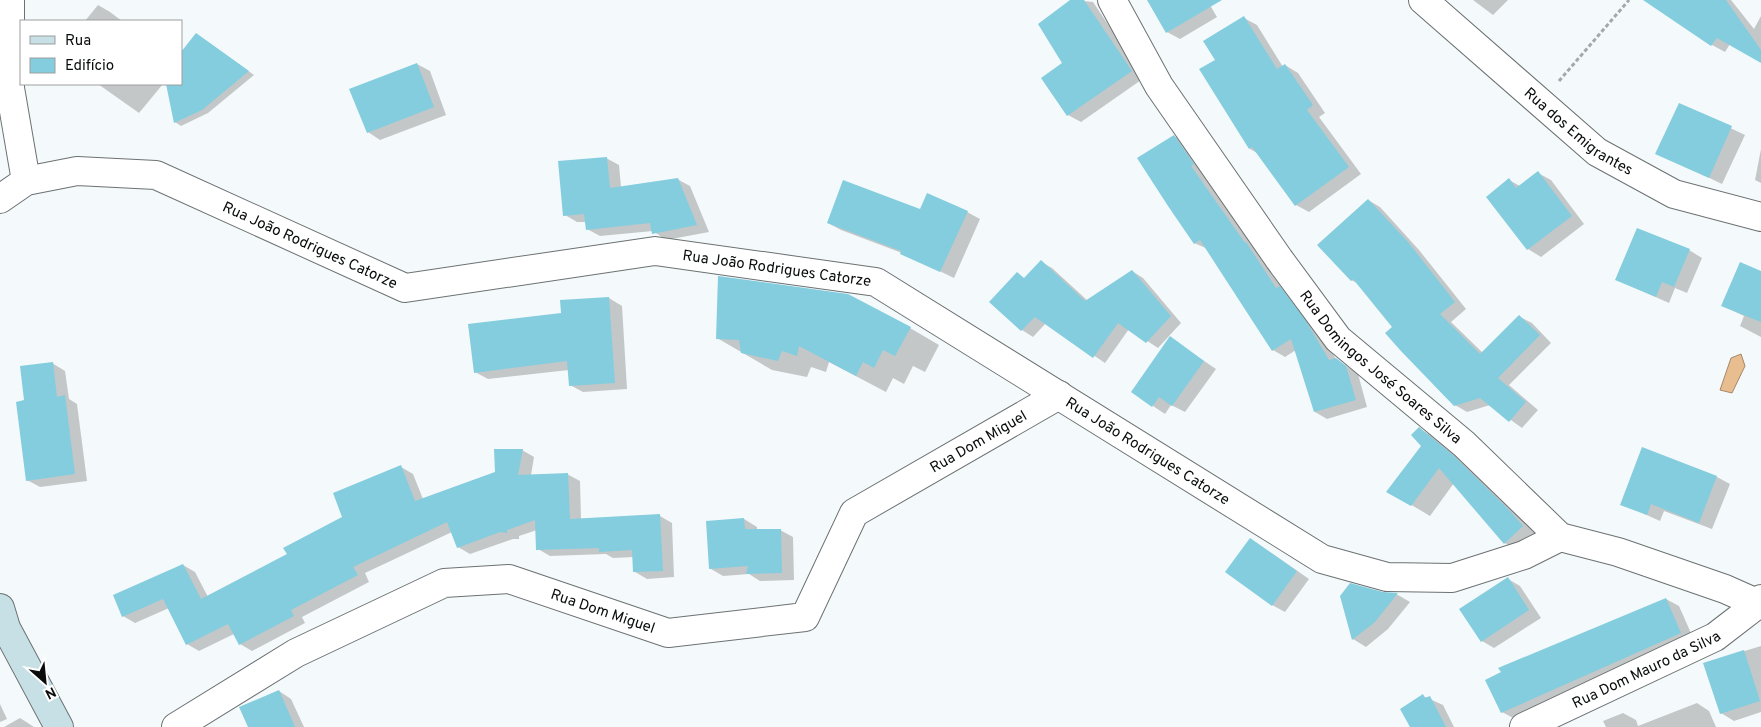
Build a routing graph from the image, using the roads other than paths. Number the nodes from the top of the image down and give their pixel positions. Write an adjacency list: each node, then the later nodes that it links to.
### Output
1 (10, 0): 4 (street)
2 (1112, 0): 8 (street, Rua Domingos José Soares Silva)
3 (1423, 0): 6 (street, Rua dos Emigrantes)
4 (26, 182): 5 (street, Rua João Rodrigues Catorze); 7 (street, Rua João Rodrigues Catorze)
5 (0, 199)
6 (1761, 216)
7 (1060, 395): 8 (street, Rua João Rodrigues Catorze); 12 (street, Rua Dom Miguel)
8 (1560, 537): 9 (street, Rua Domingos José Soares Silva)
9 (1760, 603): 13 (street, Rua Dom Mauro da Silva)
10 (0, 608): 11 (main road)
11 (59, 727)
12 (176, 727)
13 (1524, 727)

